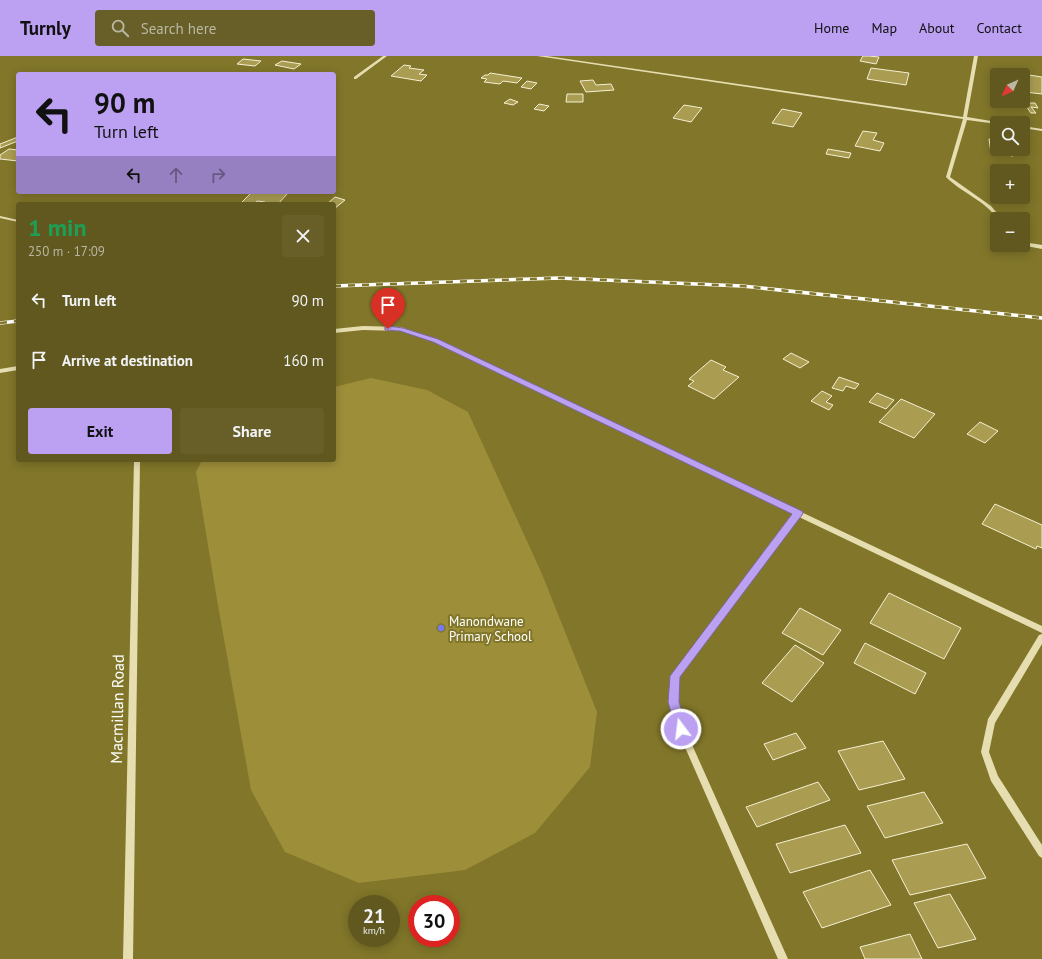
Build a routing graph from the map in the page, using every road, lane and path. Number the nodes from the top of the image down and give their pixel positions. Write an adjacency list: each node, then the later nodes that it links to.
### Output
1 (385, 56): 4 (street)
2 (539, 56): 5 (street)
3 (976, 56): 5 (street)
4 (354, 78)
5 (965, 118): 6 (street); 9 (street)
6 (990, 122)
7 (1030, 128): 8 (street)
8 (1042, 130)
9 (993, 212)
10 (0, 217): 11 (street)
11 (16, 221)
12 (1030, 245): 13 (street)
13 (1042, 247)
14 (336, 331): 18 (street)
15 (16, 368): 16 (street)
16 (0, 371)
17 (137, 462): 22 (street, Macmillan Road)
18 (798, 513): 19 (street); 23 (street)
19 (1042, 630)
20 (1042, 637): 21 (street)
21 (1042, 853)
22 (128, 959)
23 (783, 959)

